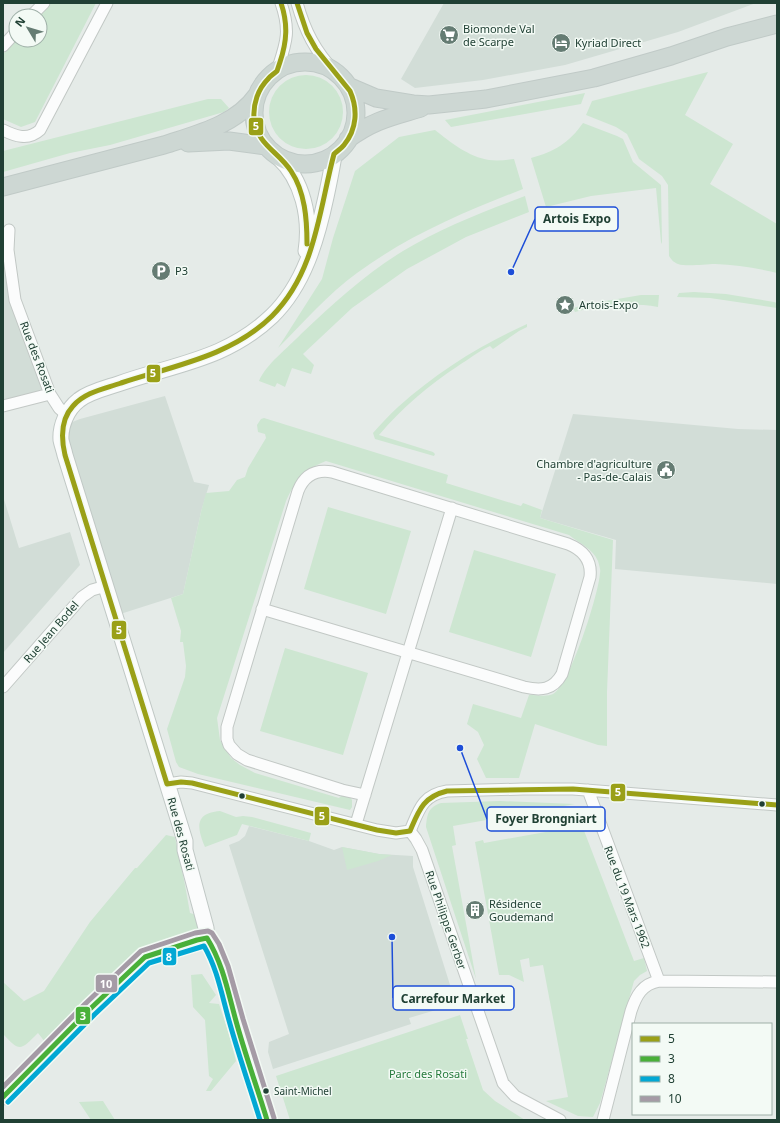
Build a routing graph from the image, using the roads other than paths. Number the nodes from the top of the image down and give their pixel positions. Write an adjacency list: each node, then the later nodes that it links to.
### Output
1 (107, 3): 12 (street)
2 (281, 3): 7 (street)
3 (297, 3): 8 (street)
4 (777, 15): 6 (main road)
5 (777, 24): 6 (main road)
6 (727, 38): 11 (main road)
7 (277, 71): 8 (main road); 10 (main road)
8 (335, 72): 9 (main road)
9 (348, 86): 11 (main road); 13 (main road)
10 (258, 94): 14 (main road); 15 (main road)
11 (429, 105): 13 (main road)
12 (3, 130)
13 (348, 139): 16 (main road)
14 (164, 145): 15 (main road); 17 (main road)
15 (272, 151): 16 (main road); 19 (street)
16 (334, 155): 19 (street)
17 (3, 187)
18 (9, 230): 20 (street, Rue des Rosati)
19 (303, 268): 22 (street)
20 (50, 394): 21 (street); 22 (street, Rue des Rosati)
21 (3, 406)
22 (66, 415): 24 (street, Rue des Rosati)
23 (452, 508): 25 (street); 26 (street); 26 (street)
24 (106, 586): 27 (street, Rue Jean Bodel); 28 (street, Rue des Rosati)
25 (262, 609): 26 (street); 30 (street)
26 (408, 652): 30 (street)
27 (3, 687)
28 (167, 784): 32 (street); 34 (street, Rue des Rosati)
29 (588, 790): 31 (street); 33 (street); 35 (street, Rue du 19 Mars 1962)
30 (365, 795): 32 (street)
31 (777, 805)
32 (356, 824): 33 (street)
33 (410, 831): 39 (street, Rue Philippe Gerber)
34 (207, 938): 37 (street); 38 (street, Rue des Rosati)
35 (659, 981): 36 (street); 40 (street)
36 (777, 982)
37 (3, 1097)
38 (267, 1120)
39 (560, 1120)
40 (603, 1120)

